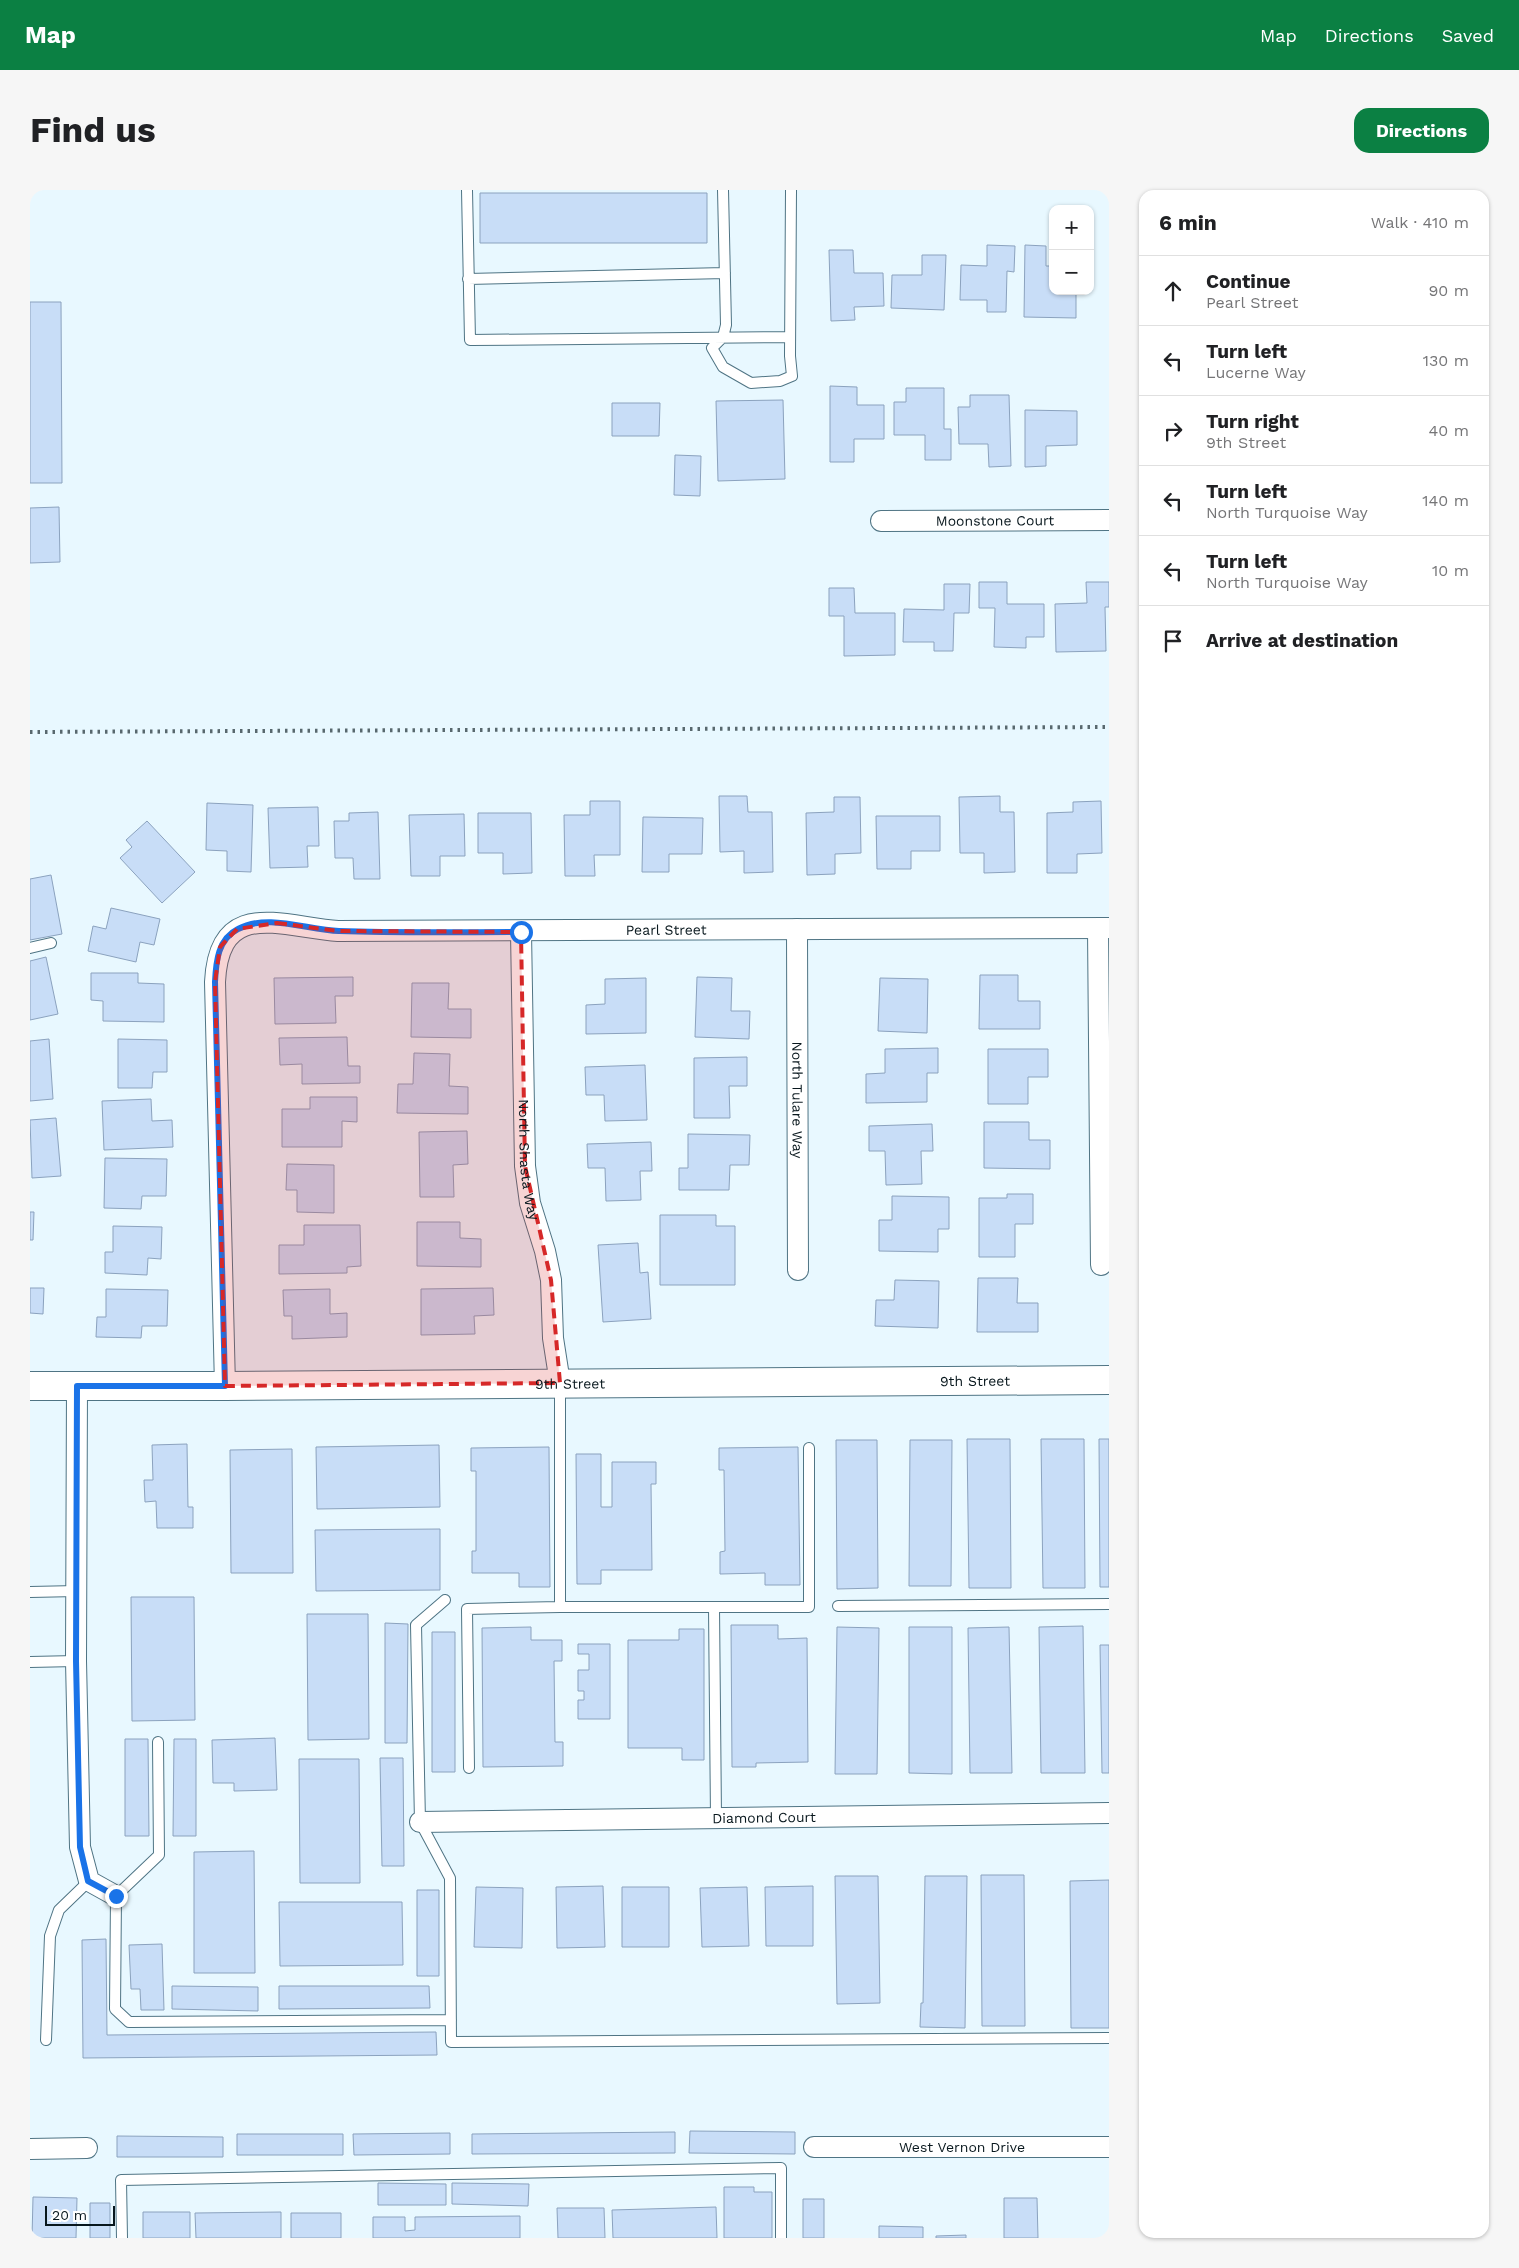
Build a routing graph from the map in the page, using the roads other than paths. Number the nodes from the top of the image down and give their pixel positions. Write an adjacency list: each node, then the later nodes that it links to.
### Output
1 (467, 190): 5 (lane)
2 (723, 190): 4 (lane)
3 (791, 190): 7 (lane)
4 (725, 273): 5 (lane); 6 (lane)
5 (468, 279): 6 (lane)
6 (723, 336): 7 (lane); 7 (lane)
7 (790, 337)
8 (1109, 520): 9 (street, Moonstone Court)
9 (881, 521)
10 (1104, 928): 11 (street, Pearl Street); 15 (street)
11 (797, 929): 12 (street, Pearl Street); 16 (street, North Tulare Way)
12 (521, 932): 18 (street, North Shasta Way); 21 (street, Pearl Street)
13 (51, 943): 14 (lane)
14 (30, 948)
15 (1101, 1265)
16 (798, 1270)
17 (1109, 1380): 18 (street, 9th Street)
18 (560, 1383): 21 (street, 9th Street); 28 (lane)
19 (30, 1386): 20 (street, 9th Street)
20 (77, 1386): 21 (street, 9th Street); 23 (street)
21 (225, 1386)
22 (809, 1448): 29 (lane)
23 (76, 1591): 24 (lane); 30 (street)
24 (30, 1592)
25 (445, 1600): 36 (lane)
26 (1109, 1604): 27 (lane)
27 (838, 1606)
28 (560, 1608): 29 (lane); 33 (lane)
29 (714, 1608): 35 (lane)
30 (76, 1661): 31 (lane); 37 (street)
31 (30, 1662)
32 (158, 1742): 38 (lane)
33 (469, 1768)
34 (1109, 1814): 35 (street, Diamond Court)
35 (716, 1818): 36 (street, Diamond Court)
36 (420, 1822): 39 (lane)
37 (88, 1881): 38 (street); 41 (lane)
38 (116, 1896): 39 (lane)
39 (451, 2020): 40 (lane)
40 (1109, 2038)
41 (46, 2040)
42 (814, 2147): 43 (street, West Vernon Drive)
43 (1109, 2147)
44 (87, 2148): 45 (street)
45 (30, 2149)
46 (122, 2238): 47 (lane)
47 (781, 2238)

